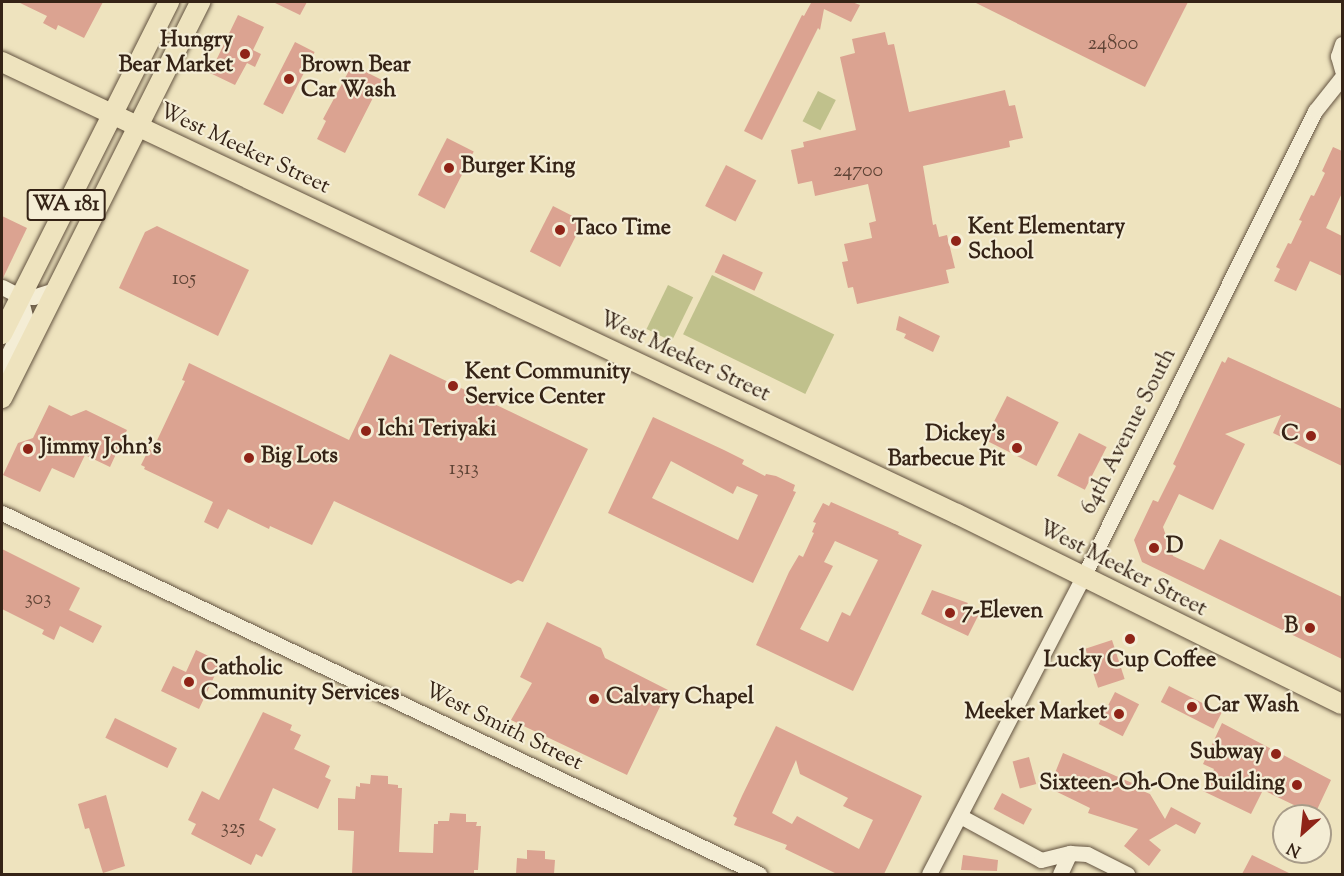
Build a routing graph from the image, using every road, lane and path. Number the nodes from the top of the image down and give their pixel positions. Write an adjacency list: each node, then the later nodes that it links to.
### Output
1 (169, 2): 7 (main road, WA 181)
2 (200, 2): 8 (main road, WA 181)
3 (1342, 44): 5 (street)
4 (2, 62): 7 (main road, West Meeker Street)
5 (1342, 70)
6 (1342, 77): 16 (street, 64th Avenue South)
7 (112, 114): 8 (main road, West Meeker Street); 11 (main road, WA 181)
8 (138, 127): 10 (main road, WA 181); 16 (main road, West Meeker Street)
9 (2, 287): 11 (street)
10 (56, 290): 11 (street); 13 (main road, WA 181)
11 (20, 296): 12 (main road, WA 181); 13 (street)
12 (2, 334)
13 (13, 376): 14 (main road, WA 181)
14 (2, 398)
15 (2, 513): 20 (street, West Smith Street)
16 (1083, 577): 17 (main road, West Meeker Street); 18 (street, 64th Avenue South)
17 (1342, 704)
18 (960, 816): 19 (street); 21 (street, 64th Avenue South)
19 (1070, 854): 22 (street); 23 (street)
20 (759, 874)
21 (929, 874)
22 (1060, 874)
23 (1126, 874)

